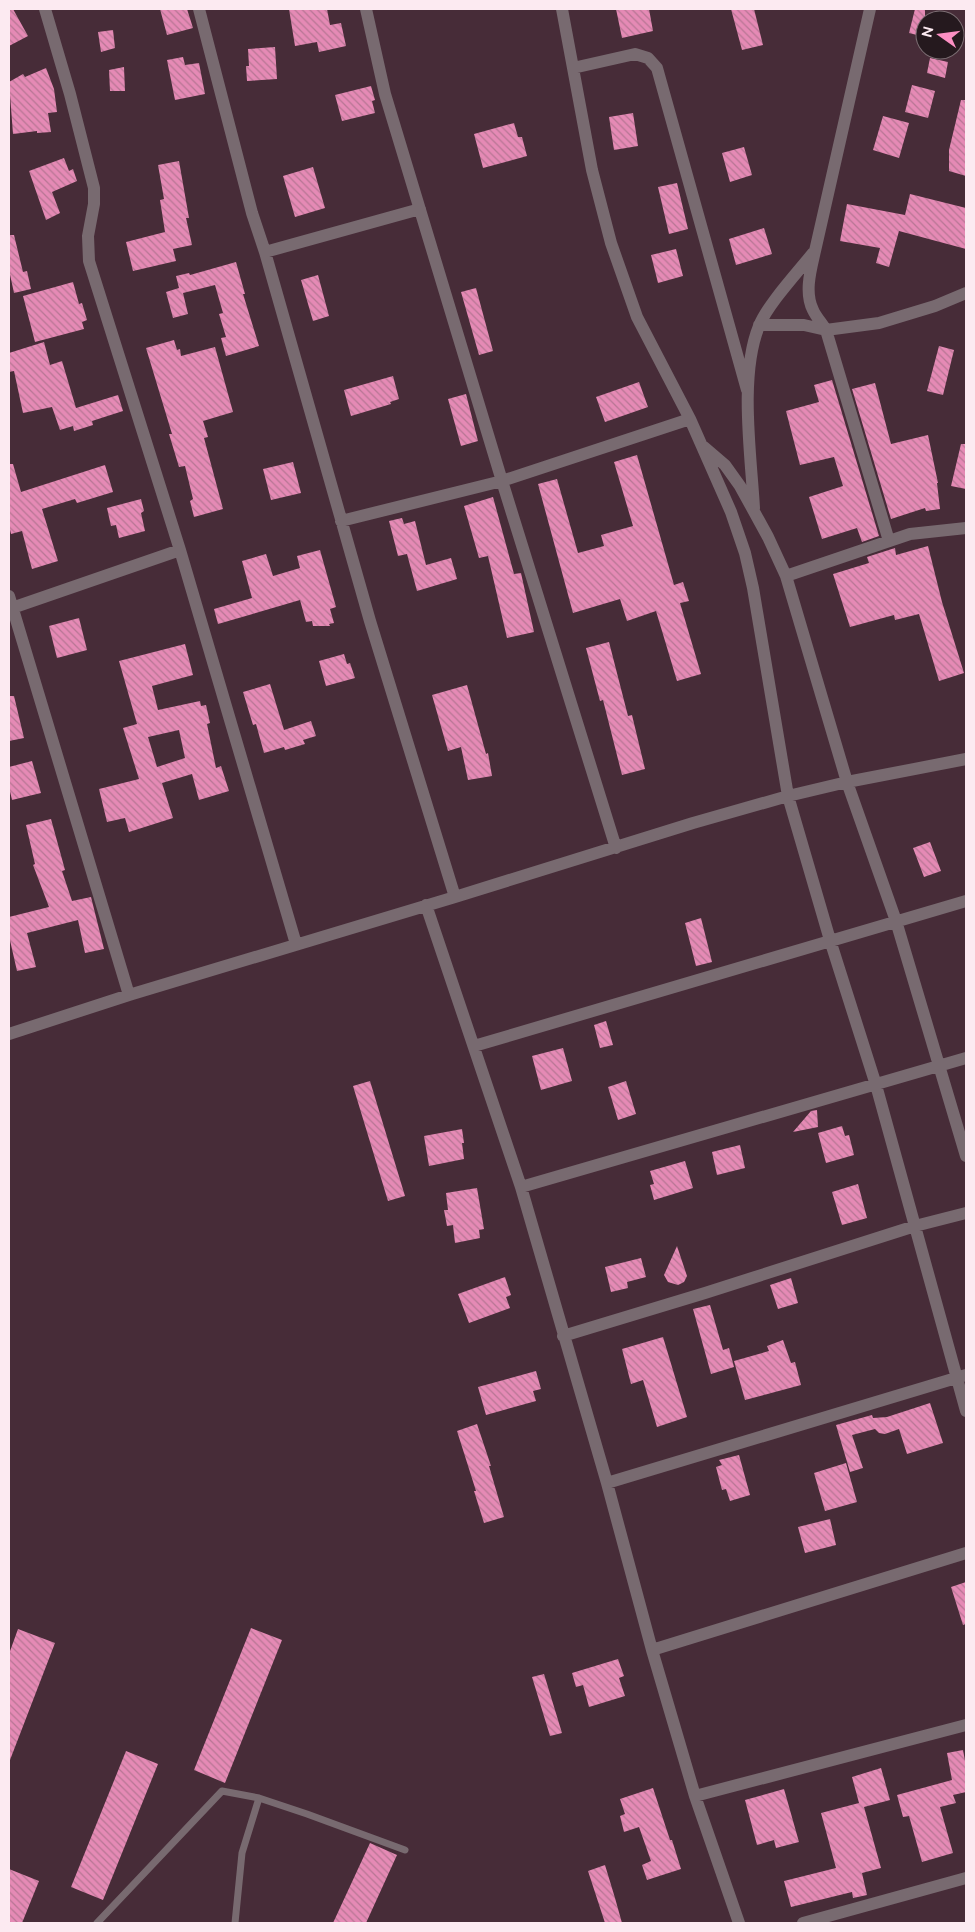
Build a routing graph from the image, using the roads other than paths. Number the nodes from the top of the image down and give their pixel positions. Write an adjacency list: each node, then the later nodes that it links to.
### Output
1 (44, 9): 21 (street)
2 (199, 9): 9 (street)
3 (366, 9): 7 (street)
4 (562, 9): 6 (street)
5 (870, 9): 8 (street)
6 (573, 68): 13 (street); 14 (street)
7 (420, 209): 9 (street); 16 (street)
8 (815, 251): 11 (street); 12 (street)
9 (265, 252): 18 (street)
10 (966, 293): 12 (street)
11 (759, 324): 12 (street); 13 (street)
12 (826, 330): 20 (street)
13 (747, 390): 17 (street)
14 (690, 419): 15 (street); 16 (street)
15 (701, 444): 17 (street); 26 (street)
16 (502, 480): 18 (street); 27 (street)
17 (754, 511): 22 (street)
18 (341, 521): 28 (street)
19 (966, 528): 20 (street)
20 (889, 541): 22 (street)
21 (180, 550): 23 (street); 33 (street)
22 (786, 576): 25 (street)
23 (10, 602): 34 (street)
24 (966, 759): 25 (street)
25 (847, 782): 26 (street); 31 (street)
26 (788, 796): 27 (street); 32 (street)
27 (616, 848): 28 (street)
28 (455, 897): 30 (street)
29 (966, 901): 31 (street)
30 (426, 905): 33 (street); 36 (street)
31 (896, 921): 32 (street); 38 (street)
32 (830, 940): 36 (street); 39 (street)
33 (296, 944): 34 (street)
34 (129, 995): 35 (street)
35 (9, 1034)
36 (474, 1046): 41 (street)
37 (966, 1058): 38 (street)
38 (940, 1066): 39 (street); 40 (street)
39 (876, 1085): 41 (street); 43 (street)
40 (966, 1156)
41 (520, 1187): 44 (street)
42 (966, 1213): 43 (street)
43 (915, 1226): 44 (street); 45 (street)
44 (563, 1336): 47 (street)
45 (962, 1376): 46 (street); 47 (street)
46 (966, 1411)
47 (607, 1483): 49 (street)
48 (966, 1552): 49 (street)
49 (652, 1650): 51 (street)
50 (966, 1725): 51 (street)
51 (695, 1796): 57 (street)
52 (259, 1798): 53 (lane); 55 (lane); 56 (lane)
53 (405, 1850)
54 (966, 1878): 58 (street)
55 (97, 1923)
56 (235, 1923)
57 (739, 1923)
58 (803, 1923)

